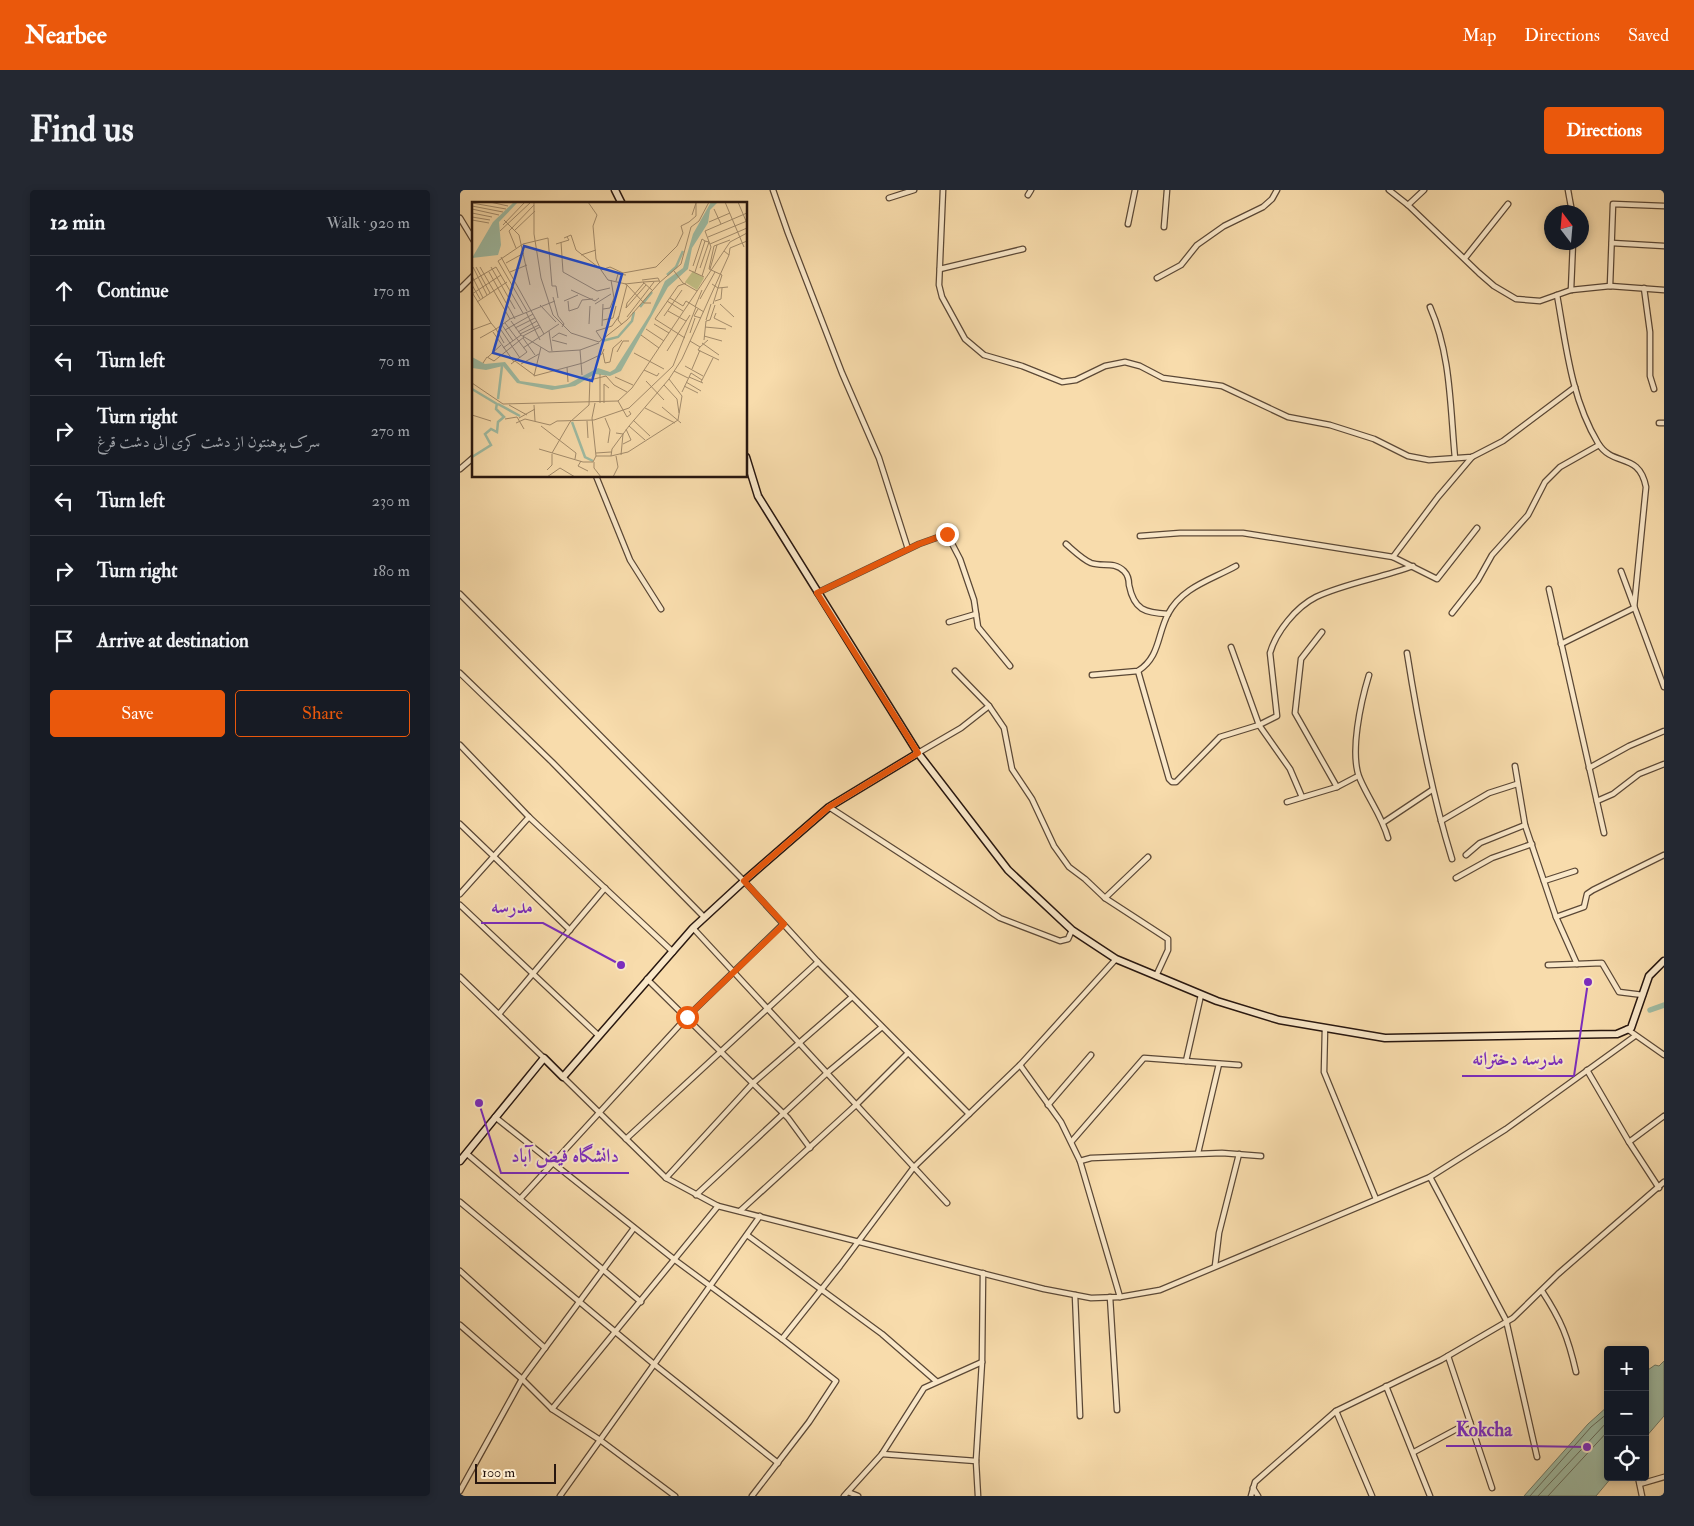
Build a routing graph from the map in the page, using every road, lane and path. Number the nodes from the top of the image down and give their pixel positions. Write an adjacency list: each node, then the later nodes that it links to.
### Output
1 (615, 190): 12 (street)
2 (774, 190): 48 (street)
3 (914, 190): 11 (street)
4 (943, 190): 26 (street)
5 (1135, 190): 18 (street)
6 (1167, 190): 19 (street)
7 (1277, 190): 28 (street)
8 (1389, 190): 14 (street)
9 (1424, 190): 14 (street)
10 (1568, 190): 15 (street)
11 (889, 198)
12 (621, 202)
13 (1508, 204): 25 (street)
14 (1408, 205): 25 (street)
15 (1571, 205)
16 (1664, 206): 21 (street)
17 (460, 218): 20 (street)
18 (1128, 224)
19 (1164, 227)
20 (472, 238)
21 (1612, 243): 22 (street); 29 (street)
22 (1664, 246)
23 (1023, 249): 26 (street)
24 (1573, 250): 32 (street)
25 (1465, 258): 34 (street)
26 (940, 269): 40 (street)
27 (472, 278): 31 (street)
28 (1157, 278)
29 (1610, 286): 30 (street); 32 (street)
30 (1644, 288): 33 (street); 37 (street)
31 (460, 289)
32 (1571, 290): 34 (street)
33 (1664, 290)
34 (1557, 294): 36 (street)
35 (1430, 307): 40 (street)
36 (1574, 388): 38 (street); 39 (street)
37 (1654, 388)
38 (1599, 444): 56 (street); 58 (street)
39 (1472, 457): 40 (street); 49 (street)
40 (1455, 458)
41 (472, 459): 43 (street)
42 (748, 464): 54 (street)
43 (460, 469)
44 (597, 478): 57 (street)
45 (1477, 528): 51 (street)
46 (1140, 536): 49 (street)
47 (1066, 544): 60 (street)
48 (908, 549): 54 (street); 59 (street)
49 (1393, 557): 51 (street)
50 (1236, 566): 60 (street)
51 (1413, 566): 74 (street)
52 (1621, 571): 56 (street)
53 (1549, 589): 63 (street)
54 (817, 593): 77 (street)
55 (460, 594): 104 (street)
56 (1634, 608): 63 (street); 72 (street)
57 (661, 609)
58 (1452, 613)
59 (976, 614): 61 (street); 66 (street)
60 (1168, 614): 68 (street)
61 (948, 622)
62 (1322, 632): 83 (street)
63 (1561, 644): 80 (street)
64 (1231, 647): 74 (street)
65 (1407, 653): 84 (street)
66 (1010, 666)
67 (955, 671): 73 (street)
68 (1138, 671): 70 (street); 74 (street)
69 (460, 673): 110 (street)
70 (1092, 675)
71 (1369, 676): 81 (street)
72 (1664, 687)
73 (989, 706): 77 (street); 108 (street)
74 (1259, 725): 85 (street)
75 (1664, 731): 80 (street)
76 (460, 745): 89 (street)
77 (918, 753): 88 (street); 115 (street)
78 (1664, 764): 86 (street)
79 (1515, 766): 82 (street)
80 (1589, 768): 86 (street)
81 (1358, 776): 83 (street); 91 (street)
82 (1517, 784): 90 (street); 93 (street)
83 (1337, 787): 85 (street)
84 (1432, 790): 90 (street); 91 (street)
85 (1302, 797): 87 (street)
86 (1597, 801): 94 (street)
87 (1287, 802)
88 (829, 807): 104 (street); 115 (street)
89 (529, 817): 99 (street); 106 (street)
90 (1441, 821): 101 (street)
91 (1384, 822): 95 (street)
92 (460, 824): 99 (street)
93 (1525, 824): 96 (street); 97 (street)
94 (1604, 833)
95 (1388, 838)
96 (1532, 844): 103 (street); 105 (street)
97 (1466, 855)
98 (1664, 855): 111 (street)
99 (493, 858): 107 (street); 114 (street)
100 (1148, 858): 108 (street)
101 (1452, 859)
102 (1575, 871): 105 (street)
103 (1456, 878)
104 (744, 881): 110 (street); 112 (street)
105 (1544, 881): 111 (street)
106 (605, 888): 114 (street); 116 (street)
107 (460, 894)
108 (1105, 898): 124 (street)
109 (460, 905): 123 (street)
110 (704, 917): 113 (street)
111 (1556, 917): 120 (street)
112 (784, 924): 119 (street); 122 (street)
113 (693, 928): 116 (street); 122 (street)
114 (570, 930): 123 (street)
115 (1072, 930): 117 (street)
116 (673, 952): 126 (street)
117 (1116, 959): 124 (street); 146 (street)
118 (1664, 961): 128 (street)
119 (818, 962): 129 (street); 130 (street)
120 (1577, 964): 121 (street); 128 (street)
121 (1548, 965)
122 (734, 972): 130 (street); 132 (street)
123 (533, 973): 131 (street); 136 (street)
124 (1156, 976): 127 (street)
125 (460, 977): 131 (street)
126 (647, 979): 132 (street); 136 (street)
127 (1201, 994): 134 (street); 144 (street)
128 (1642, 995): 135 (street)
129 (852, 997): 133 (street); 138 (street)
130 (767, 1006): 138 (street); 139 (street)
131 (499, 1014): 143 (street)
132 (687, 1017): 139 (street); 154 (street)
133 (882, 1027): 140 (street); 149 (street)
134 (1325, 1028): 135 (street); 177 (street)
135 (1627, 1029): 137 (street)
136 (599, 1036): 150 (street)
137 (1635, 1036): 142 (street); 148 (street)
138 (799, 1042): 149 (street); 151 (street)
139 (721, 1051): 151 (street); 159 (street)
140 (908, 1053): 153 (street); 156 (street)
141 (1091, 1055): 152 (street)
142 (1664, 1055)
143 (544, 1058): 150 (street); 158 (street)
144 (1186, 1061): 145 (street); 160 (street)
145 (1219, 1064): 147 (street); 164 (street)
146 (1020, 1065): 152 (street); 156 (street)
147 (1239, 1065)
148 (1587, 1070): 161 (street); 171 (street)
149 (827, 1073): 153 (street); 155 (street)
150 (563, 1077): 154 (street)
151 (753, 1083): 155 (street); 172 (street)
152 (1048, 1104): 160 (street)
153 (856, 1105): 162 (street); 170 (street)
154 (599, 1112): 159 (street); 169 (street)
155 (783, 1114): 162 (street); 175 (street)
156 (968, 1114): 170 (street)
157 (1664, 1116): 161 (street)
158 (495, 1117): 163 (street); 169 (street)
159 (626, 1139): 172 (street)
160 (1072, 1141): 168 (street)
161 (1629, 1142): 174 (street)
162 (810, 1148): 181 (street)
163 (466, 1153): 167 (street); 176 (street)
164 (1198, 1154): 165 (street); 168 (street)
165 (1239, 1154): 166 (street); 187 (street)
166 (1261, 1156)
167 (460, 1160)
168 (1080, 1161): 196 (street)
169 (552, 1164): 176 (street); 183 (street)
170 (914, 1167): 179 (street); 185 (street)
171 (1430, 1177): 177 (street); 199 (street)
172 (666, 1178): 175 (street)
173 (1664, 1182): 174 (street)
174 (1659, 1188): 193 (street)
175 (696, 1196): 180 (street)
176 (520, 1198): 188 (street)
177 (1376, 1199): 187 (street)
178 (460, 1202): 197 (street)
179 (947, 1203)
180 (718, 1206): 181 (street); 186 (street)
181 (740, 1211): 182 (street)
182 (760, 1216): 184 (street); 185 (street)
183 (634, 1228): 186 (street); 188 (street)
184 (747, 1235): 191 (street); 192 (street)
185 (858, 1242): 190 (street); 192 (street)
186 (675, 1260): 191 (street); 198 (street)
187 (1215, 1266): 196 (street)
188 (603, 1270): 197 (street); 198 (street)
189 (460, 1271): 203 (street)
190 (983, 1273): 194 (street); 205 (street)
191 (711, 1285): 202 (street); 206 (street)
192 (821, 1289): 202 (street); 209 (street)
193 (1542, 1291): 199 (street); 207 (street)
194 (1075, 1295): 195 (street); 214 (street)
195 (1110, 1297): 196 (street); 212 (street)
196 (1120, 1297)
197 (579, 1301): 201 (street); 203 (street)
198 (641, 1302): 201 (street)
199 (1506, 1320): 204 (street); 219 (street)
200 (460, 1325): 208 (street)
201 (615, 1331): 206 (street); 211 (street)
202 (782, 1338): 221 (street)
203 (545, 1348): 208 (street)
204 (1448, 1356): 210 (street); 215 (street)
205 (982, 1362): 209 (street); 220 (street)
206 (655, 1365): 216 (street); 221 (street)
207 (1576, 1372)
208 (522, 1378): 211 (street); 227 (street)
209 (936, 1381): 218 (street)
210 (1386, 1386): 213 (street); 217 (street)
211 (552, 1409): 216 (street)
212 (1116, 1410)
213 (1336, 1411): 225 (street); 236 (street)
214 (1080, 1416)
215 (1470, 1422): 217 (street); 226 (street)
216 (600, 1440): 229 (street); 230 (street)
217 (1414, 1452): 237 (street)
218 (882, 1454): 220 (street); 228 (street)
219 (1537, 1457)
220 (976, 1461): 233 (street)
221 (778, 1463): 231 (street)
222 (1664, 1477): 224 (street)
223 (1639, 1481): 224 (street)
224 (1640, 1484): 238 (street)
225 (1253, 1488): 234 (street); 235 (street)
226 (1492, 1488)
227 (460, 1491)
228 (846, 1494): 232 (street)
229 (560, 1496)
230 (675, 1496)
231 (752, 1496)
232 (858, 1496)
233 (978, 1496)
234 (1251, 1496)
235 (1258, 1496)
236 (1372, 1496)
237 (1430, 1496)
238 (1642, 1496)

